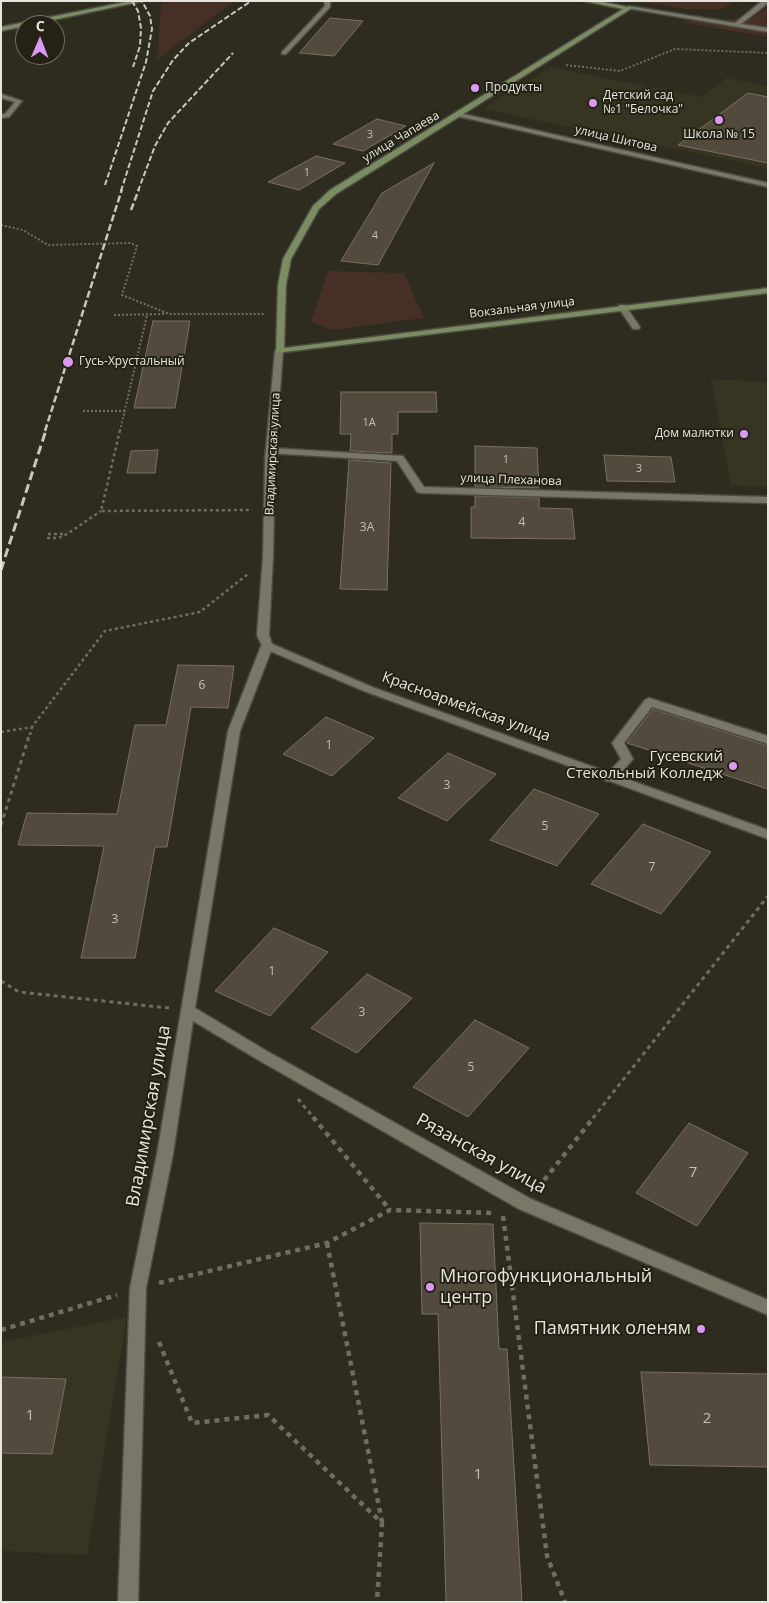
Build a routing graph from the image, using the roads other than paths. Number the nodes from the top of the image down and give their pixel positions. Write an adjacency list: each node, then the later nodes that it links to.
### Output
1 (140, 1): 7 (main road)
2 (327, 1): 9 (street)
3 (588, 1): 5 (main road)
4 (766, 1): 6 (street)
5 (629, 8): 6 (street); 11 (main road, улица Чапаева)
6 (737, 24): 8 (street)
7 (1, 29)
8 (768, 30)
9 (284, 53)
10 (1, 96): 12 (street)
11 (459, 115): 13 (street, улица Шитова); 17 (main road, улица Чапаева)
12 (1, 116)
13 (768, 185)
14 (768, 290): 15 (main road, Вокзальная улица)
15 (622, 307): 16 (street); 17 (main road, Вокзальная улица)
16 (636, 327)
17 (279, 352): 18 (street, Владимирская улица)
18 (271, 451): 19 (street, улица Плеханова); 20 (street, Владимирская улица)
19 (768, 500)
20 (267, 646): 22 (street, Красноармейская улица); 24 (street, Владимирская улица)
21 (768, 740): 22 (street)
22 (610, 778): 23 (street, Красноармейская улица)
23 (768, 835)
24 (187, 1010): 25 (street, Рязанская улица); 26 (street, Владимирская улица)
25 (768, 1308)
26 (128, 1602)

